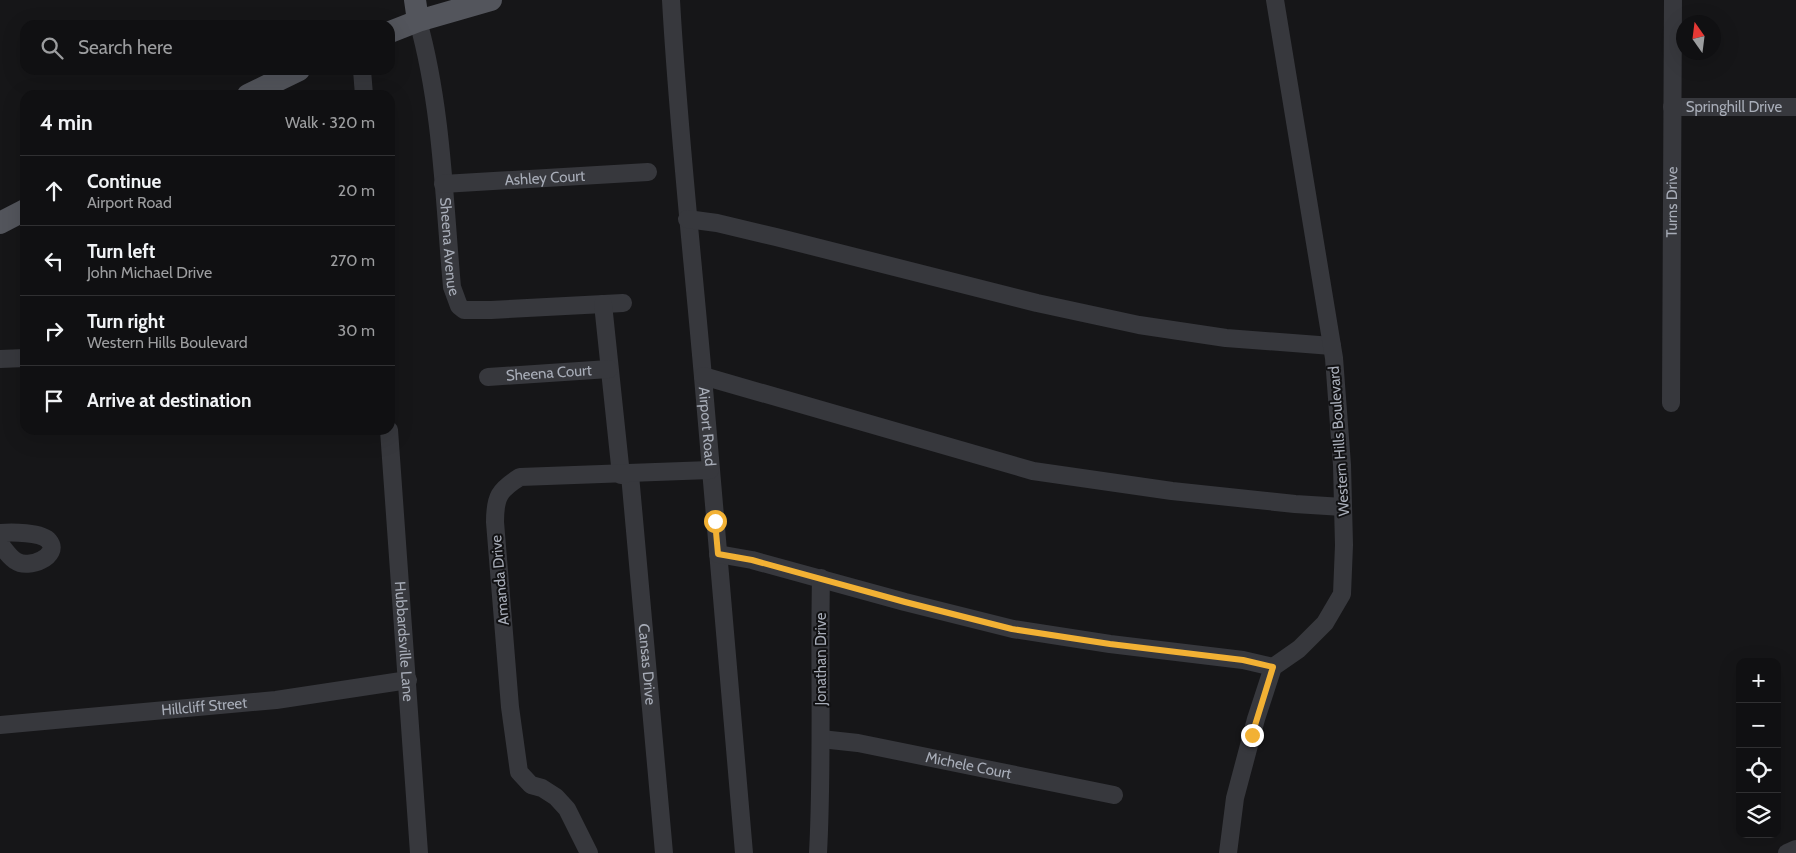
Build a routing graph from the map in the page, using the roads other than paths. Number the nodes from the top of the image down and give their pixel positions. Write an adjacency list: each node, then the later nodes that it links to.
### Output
1 (464, 0): 6 (main road)
2 (491, 0): 6 (main road)
3 (671, 0): 20 (street, Airport Road)
4 (1274, 0): 24 (street, Western Hills Boulevard)
5 (1673, 0): 15 (street, Turns Drive)
6 (416, 12): 7 (main road); 8 (main road); 18 (street, Sheena Avenue)
7 (395, 21)
8 (395, 28)
9 (274, 75): 12 (main road)
10 (289, 75): 13 (main road)
11 (362, 75): 14 (street)
12 (246, 90)
13 (258, 90)
14 (364, 90)
15 (1672, 107): 16 (street, Springhill Drive); 30 (street, Turns Drive)
16 (1796, 107)
17 (648, 172): 18 (street, Ashley Court)
18 (443, 184): 23 (street, Sheena Avenue)
19 (20, 213): 21 (main road)
20 (687, 219): 24 (street); 28 (street, Airport Road)
21 (0, 223)
22 (622, 303): 23 (street, Sheena Avenue)
23 (603, 304): 27 (street, Cansas Drive)
24 (1332, 346): 34 (street, Western Hills Boulevard)
25 (20, 358): 26 (street)
26 (0, 359)
27 (609, 369): 29 (street, Sheena Court); 33 (street, Cansas Drive)
28 (703, 376): 32 (street, Airport Road); 34 (street)
29 (488, 377)
30 (1671, 403)
31 (389, 435): 40 (street, Hubbardsville Lane)
32 (710, 470): 33 (street, Amanda Drive); 37 (street, Airport Road)
33 (625, 475): 46 (street, Amanda Drive); 47 (street, Cansas Drive)
34 (1343, 507): 39 (street, Western Hills Boulevard)
35 (0, 533): 36 (street)
36 (0, 544)
37 (718, 554): 38 (street); 48 (street, Airport Road)
38 (821, 578): 39 (street); 42 (street, Jonathan Drive)
39 (1273, 667): 50 (street)
40 (408, 680): 41 (street, Hillcliff Street); 45 (street, Hubbardsville Lane)
41 (0, 725)
42 (821, 739): 43 (street, Michele Court); 49 (street, Jonathan Drive)
43 (1114, 795)
44 (1796, 849): 51 (street)
45 (419, 853)
46 (589, 853)
47 (664, 853)
48 (744, 853)
49 (818, 853)
50 (1228, 853)
51 (1787, 853)

